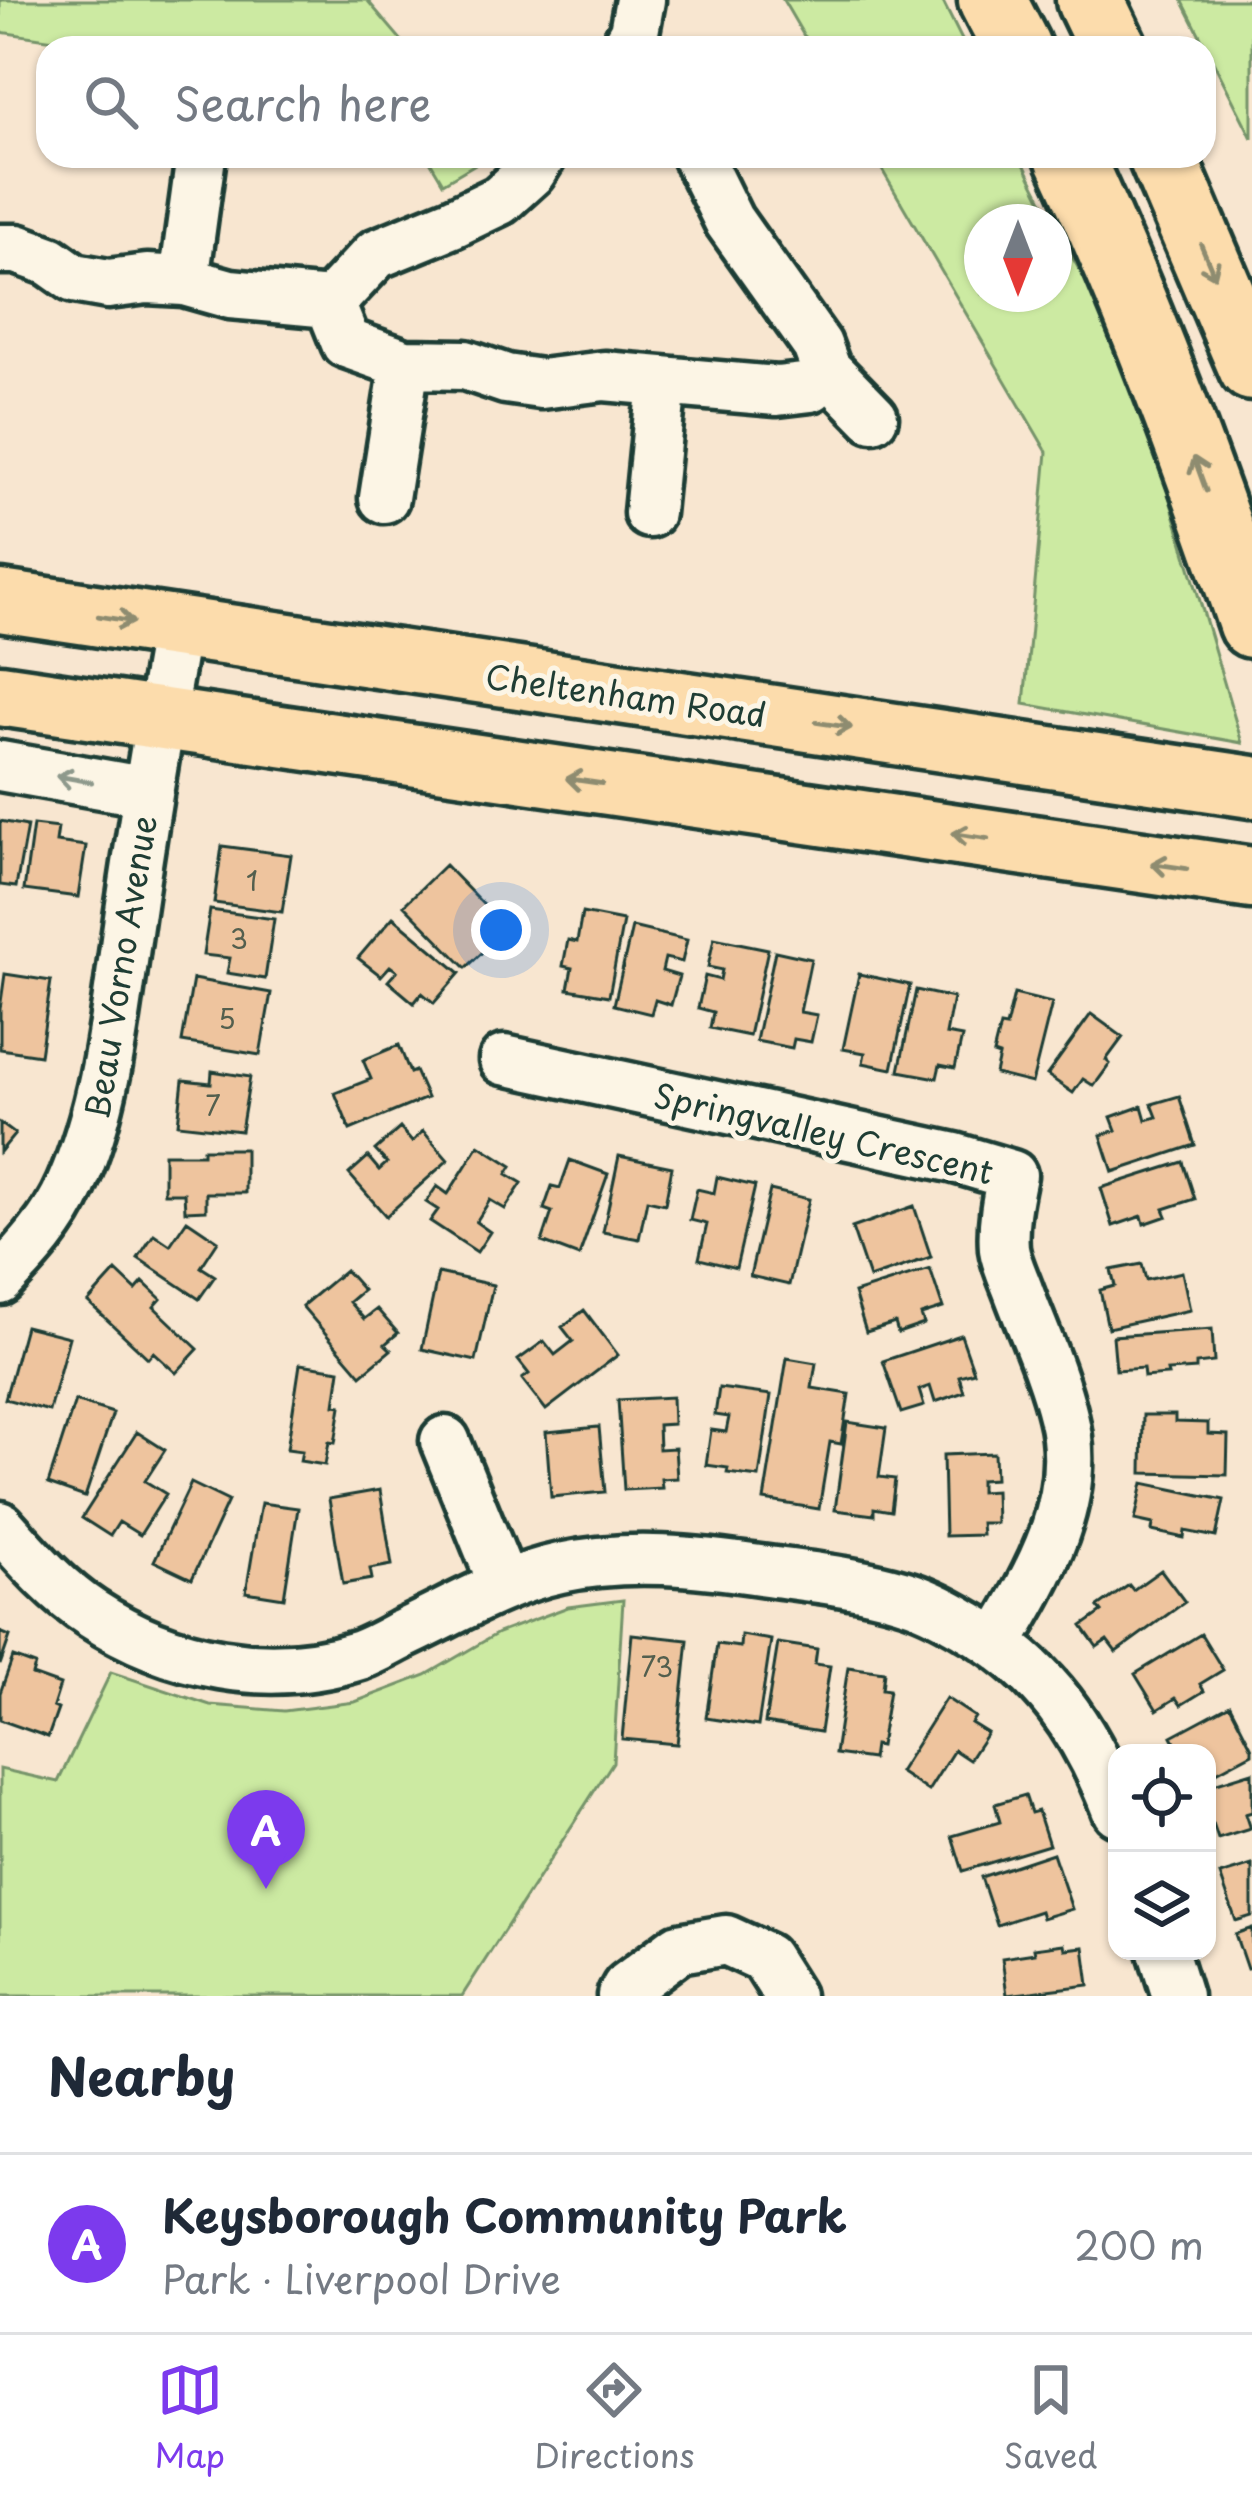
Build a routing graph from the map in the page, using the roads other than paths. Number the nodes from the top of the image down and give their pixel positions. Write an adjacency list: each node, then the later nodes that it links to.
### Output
1 (640, 0): 4 (street)
2 (992, 0): 5 (highway)
3 (1090, 0): 6 (highway)
4 (632, 36)
5 (1011, 36)
6 (1106, 36)
7 (199, 168): 13 (street)
8 (534, 168): 14 (street)
9 (703, 168): 17 (street)
10 (1074, 168): 23 (highway, one-way to 10)
11 (1167, 168): 16 (highway, one-way to 16)
12 (0, 249): 13 (street)
13 (184, 281): 14 (street)
14 (330, 303): 15 (street)
15 (405, 364): 18 (street); 20 (street)
16 (1252, 367)
17 (826, 369): 18 (street); 19 (street)
18 (662, 382): 21 (street)
19 (873, 418)
20 (385, 498)
21 (649, 513)
22 (0, 601): 24 (main road, Cheltenham Road, one-way to 24)
23 (1252, 624)
24 (176, 628): 26 (street, Beau Vorno Avenue); 28 (main road, Cheltenham Road, one-way to 28)
25 (0, 695): 26 (main road)
26 (160, 720): 29 (street, Beau Vorno Avenue); 30 (main road, one-way to 26)
27 (0, 766): 29 (street, one-way to 27)
28 (1252, 787)
29 (147, 792): 32 (street, Beau Vorno Avenue)
30 (1252, 878)
31 (504, 1060): 36 (street, Springvalley Crescent)
32 (0, 1280)
33 (445, 1442): 35 (street)
34 (0, 1526): 35 (street)
35 (504, 1586): 36 (street)
36 (998, 1642): 37 (street)
37 (1108, 1790)
38 (1166, 1960): 41 (street)
39 (622, 1996): 40 (street)
40 (789, 1996)
41 (1177, 1996)

